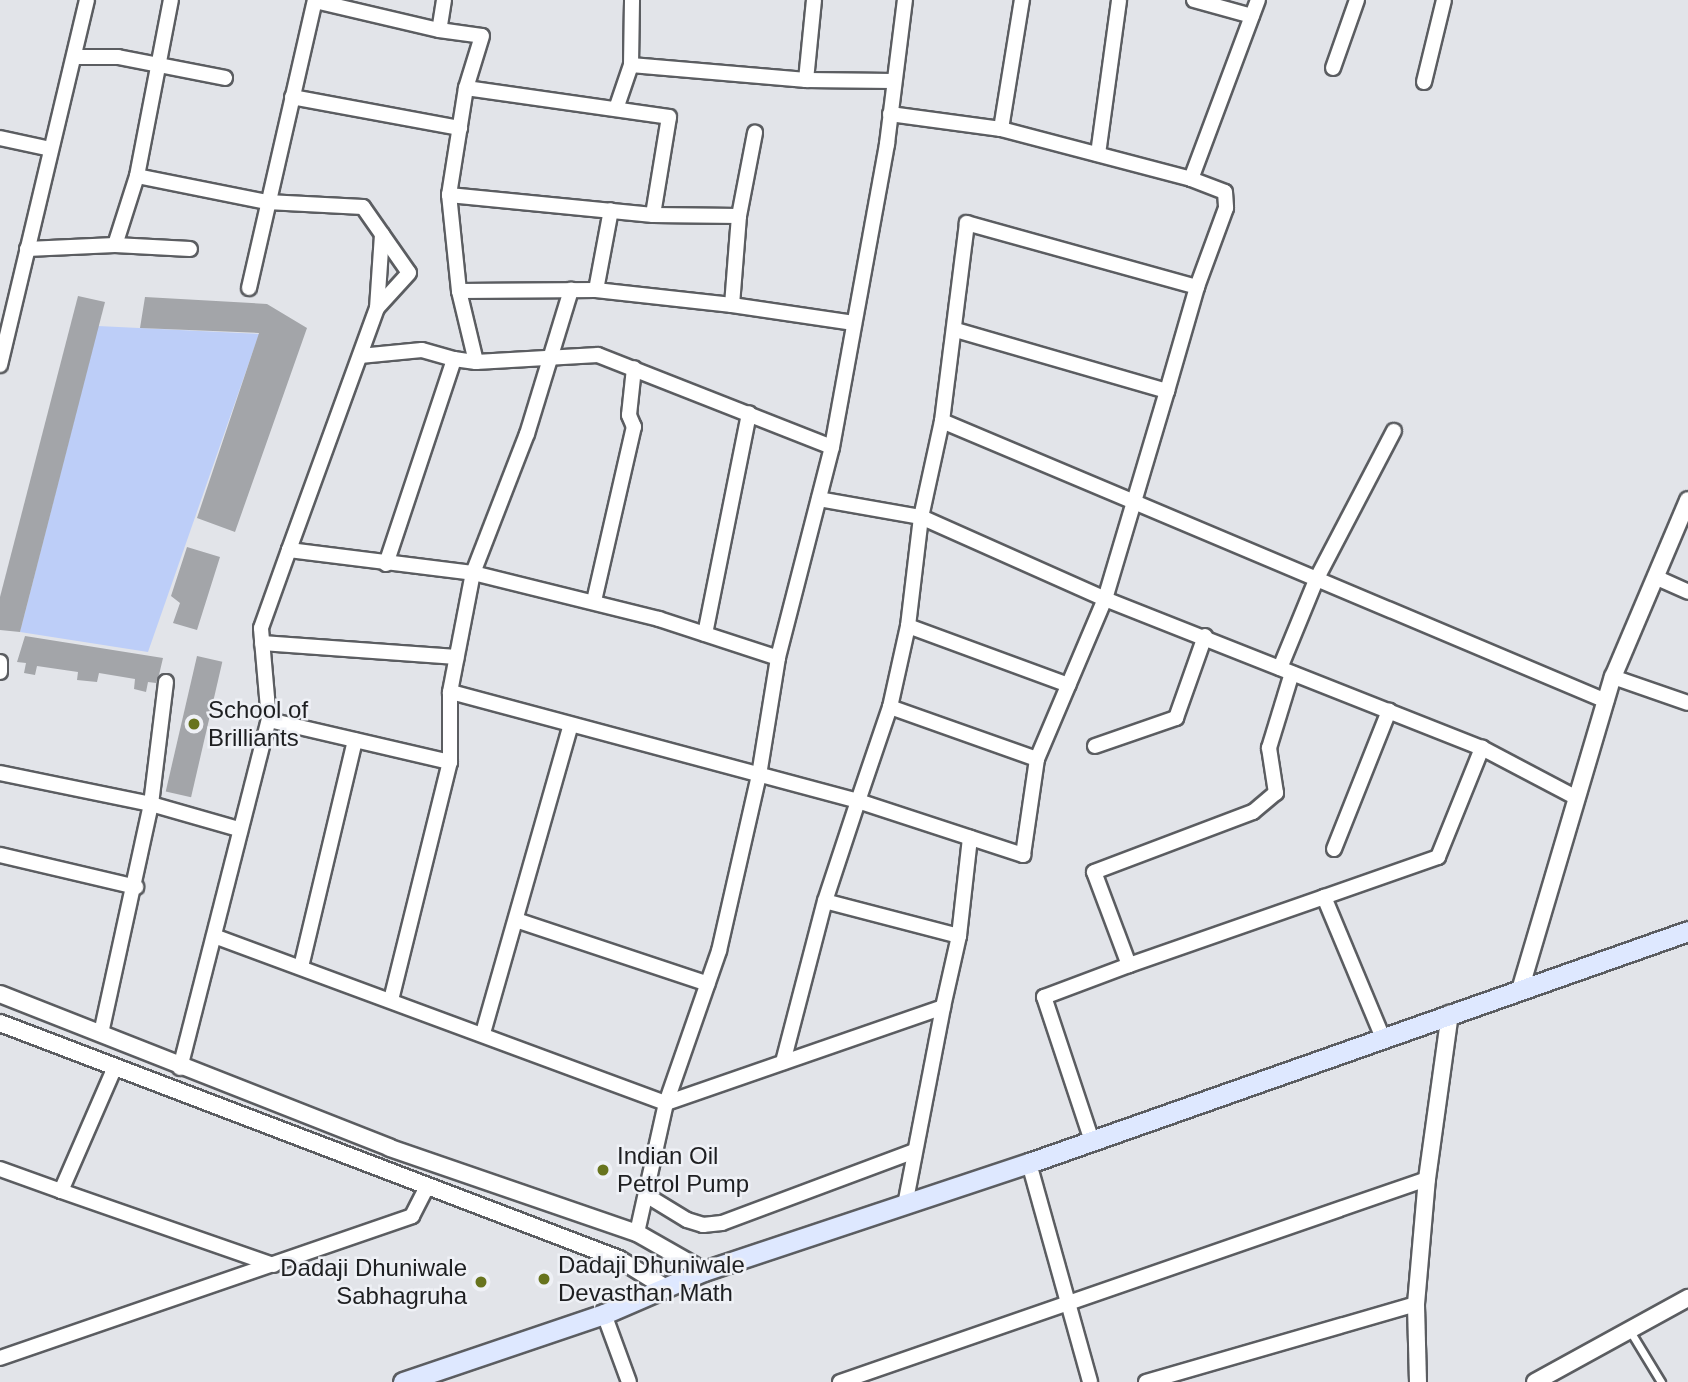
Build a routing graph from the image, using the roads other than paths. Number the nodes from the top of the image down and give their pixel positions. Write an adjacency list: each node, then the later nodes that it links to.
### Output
1 (88, 0): 16 (street)
2 (171, 0): 18 (street)
3 (315, 0): 15 (street); 25 (street)
4 (444, 0): 15 (street)
5 (632, 0): 17 (street)
6 (814, 0): 21 (street)
7 (905, 0): 22 (street)
8 (1022, 0): 29 (street)
9 (1119, 0): 33 (street)
10 (1194, 0): 14 (street)
11 (1258, 0): 14 (street)
12 (1357, 0): 19 (street)
13 (1444, 0): 23 (street)
14 (1252, 16): 35 (street)
15 (439, 30): 24 (street)
16 (77, 57): 18 (street); 32 (street)
17 (631, 65): 21 (street); 26 (street)
18 (158, 66): 20 (street); 34 (street)
19 (1333, 68)
20 (225, 78)
21 (806, 80): 22 (street)
22 (893, 81): 27 (street)
23 (1423, 82)
24 (466, 88): 26 (street); 28 (street)
25 (292, 97): 28 (street); 37 (street)
26 (616, 109): 39 (street)
27 (890, 114): 29 (street); 52 (street)
28 (460, 128): 36 (street)
29 (1001, 129): 33 (street)
30 (755, 133): 40 (street)
31 (0, 138): 32 (street)
32 (51, 149): 43 (street)
33 (1098, 155): 35 (street)
34 (137, 176): 37 (street); 42 (street)
35 (1191, 178): 45 (street)
36 (449, 195): 38 (street); 49 (street)
37 (267, 202): 41 (street); 46 (street)
38 (611, 209): 39 (street); 48 (street)
39 (653, 215): 40 (street)
40 (739, 216): 50 (street)
41 (382, 234): 51 (street); 51 (street)
42 (115, 244): 43 (street); 44 (street)
43 (27, 249): 58 (street)
44 (190, 249)
45 (1197, 287): 53 (street); 60 (street)
46 (249, 288)
47 (571, 290): 48 (street); 49 (street); 55 (street)
48 (596, 290): 50 (street)
49 (459, 292): 57 (street)
50 (732, 305): 52 (street)
51 (377, 308): 54 (street)
52 (854, 323): 64 (street)
53 (956, 330): 60 (street); 62 (street)
54 (360, 356): 56 (street); 69 (street)
55 (552, 356): 57 (street); 59 (street); 71 (street)
56 (454, 359): 57 (street); 70 (street)
57 (476, 362)
58 (0, 365)
59 (634, 368): 61 (street); 76 (street)
60 (1167, 391): 66 (street)
61 (749, 413): 64 (street); 78 (street)
62 (942, 421): 66 (street); 68 (street)
63 (1394, 431): 73 (street)
64 (832, 447): 65 (street)
65 (819, 499): 68 (street); 82 (street)
66 (1137, 500): 73 (street); 75 (street)
67 (1688, 500): 72 (street)
68 (921, 517): 75 (street); 77 (street)
69 (289, 550): 70 (street); 80 (street)
70 (386, 564): 71 (street)
71 (473, 573): 76 (street); 81 (street)
72 (1655, 577): 74 (street); 86 (street)
73 (1317, 578): 84 (street); 90 (street)
74 (1688, 592)
75 (1105, 599): 79 (street); 88 (street)
76 (594, 601): 78 (street)
77 (908, 626): 88 (street); 92 (street)
78 (705, 634): 82 (street)
79 (1205, 636): 84 (street); 97 (street)
80 (262, 643): 81 (street); 94 (street)
81 (456, 657): 89 (street)
82 (778, 658): 102 (street)
83 (0, 662): 85 (street)
84 (1286, 671): 93 (street); 117 (street)
85 (0, 672)
86 (1613, 677): 90 (street); 91 (street)
87 (166, 682): 105 (street)
88 (1068, 685): 99 (street)
89 (450, 692): 95 (street); 100 (street)
90 (1606, 701): 103 (street)
91 (1688, 702)
92 (890, 707): 99 (street); 104 (street)
93 (1389, 712): 98 (street); 108 (street)
94 (269, 720): 96 (street); 106 (street)
95 (571, 725): 102 (street); 113 (street)
96 (355, 740): 100 (street); 118 (street)
97 (1095, 746)
98 (1482, 748): 103 (street); 111 (street)
99 (1037, 759): 107 (street)
100 (450, 762): 122 (street)
101 (0, 773): 105 (street)
102 (759, 775): 104 (street); 119 (street)
103 (1577, 798): 120 (street)
104 (858, 801): 107 (street); 112 (street)
105 (151, 804): 106 (street); 110 (street)
106 (239, 829): 115 (street)
107 (970, 838): 116 (street)
108 (1334, 849)
109 (0, 855): 110 (street)
110 (136, 887): 127 (street)
111 (1324, 897): 117 (street); 128 (street)
112 (825, 901): 116 (street); 129 (street)
113 (516, 920): 119 (street); 126 (street)
114 (1688, 930): 120 (main road)
115 (214, 936): 118 (street); 131 (street)
116 (959, 936): 123 (street)
117 (1129, 965): 133 (street)
118 (301, 967): 122 (street)
119 (708, 984): 132 (street)
120 (1520, 990): 124 (main road)
121 (0, 993): 127 (street)
122 (391, 1000): 126 (street)
123 (943, 1007): 129 (street); 134 (street)
124 (1450, 1014): 128 (main road); 137 (street)
125 (0, 1023): 130 (street)
126 (484, 1033): 132 (street)
127 (101, 1034): 131 (street)
128 (1383, 1038): 133 (main road)
129 (783, 1062): 132 (street)
130 (115, 1067): 138 (street); 139 (street)
131 (180, 1068): 142 (street)
132 (666, 1103): 140 (street)
133 (1092, 1141): 135 (main road)
134 (915, 1151): 140 (street); 141 (street)
135 (1029, 1163): 141 (main road); 147 (street)
136 (0, 1169): 139 (street)
137 (1427, 1179): 147 (street); 148 (street)
138 (427, 1186): 143 (street); 145 (street)
139 (61, 1191): 143 (street)
140 (646, 1195): 142 (street)
141 (905, 1205): 144 (main road)
142 (637, 1233): 144 (street)
143 (273, 1265): 151 (street)
144 (704, 1271): 145 (main road)
145 (666, 1288): 149 (main road)
146 (1688, 1298): 150 (street)
147 (1068, 1304): 154 (street); 155 (street)
148 (1416, 1304): 156 (street); 157 (street)
149 (604, 1314): 152 (main road); 153 (street)
150 (1630, 1331): 158 (street); 159 (lane)
151 (0, 1357)
152 (403, 1382)
153 (629, 1382)
154 (840, 1382)
155 (1090, 1382)
156 (1146, 1382)
157 (1418, 1382)
158 (1535, 1382)
159 (1661, 1382)

